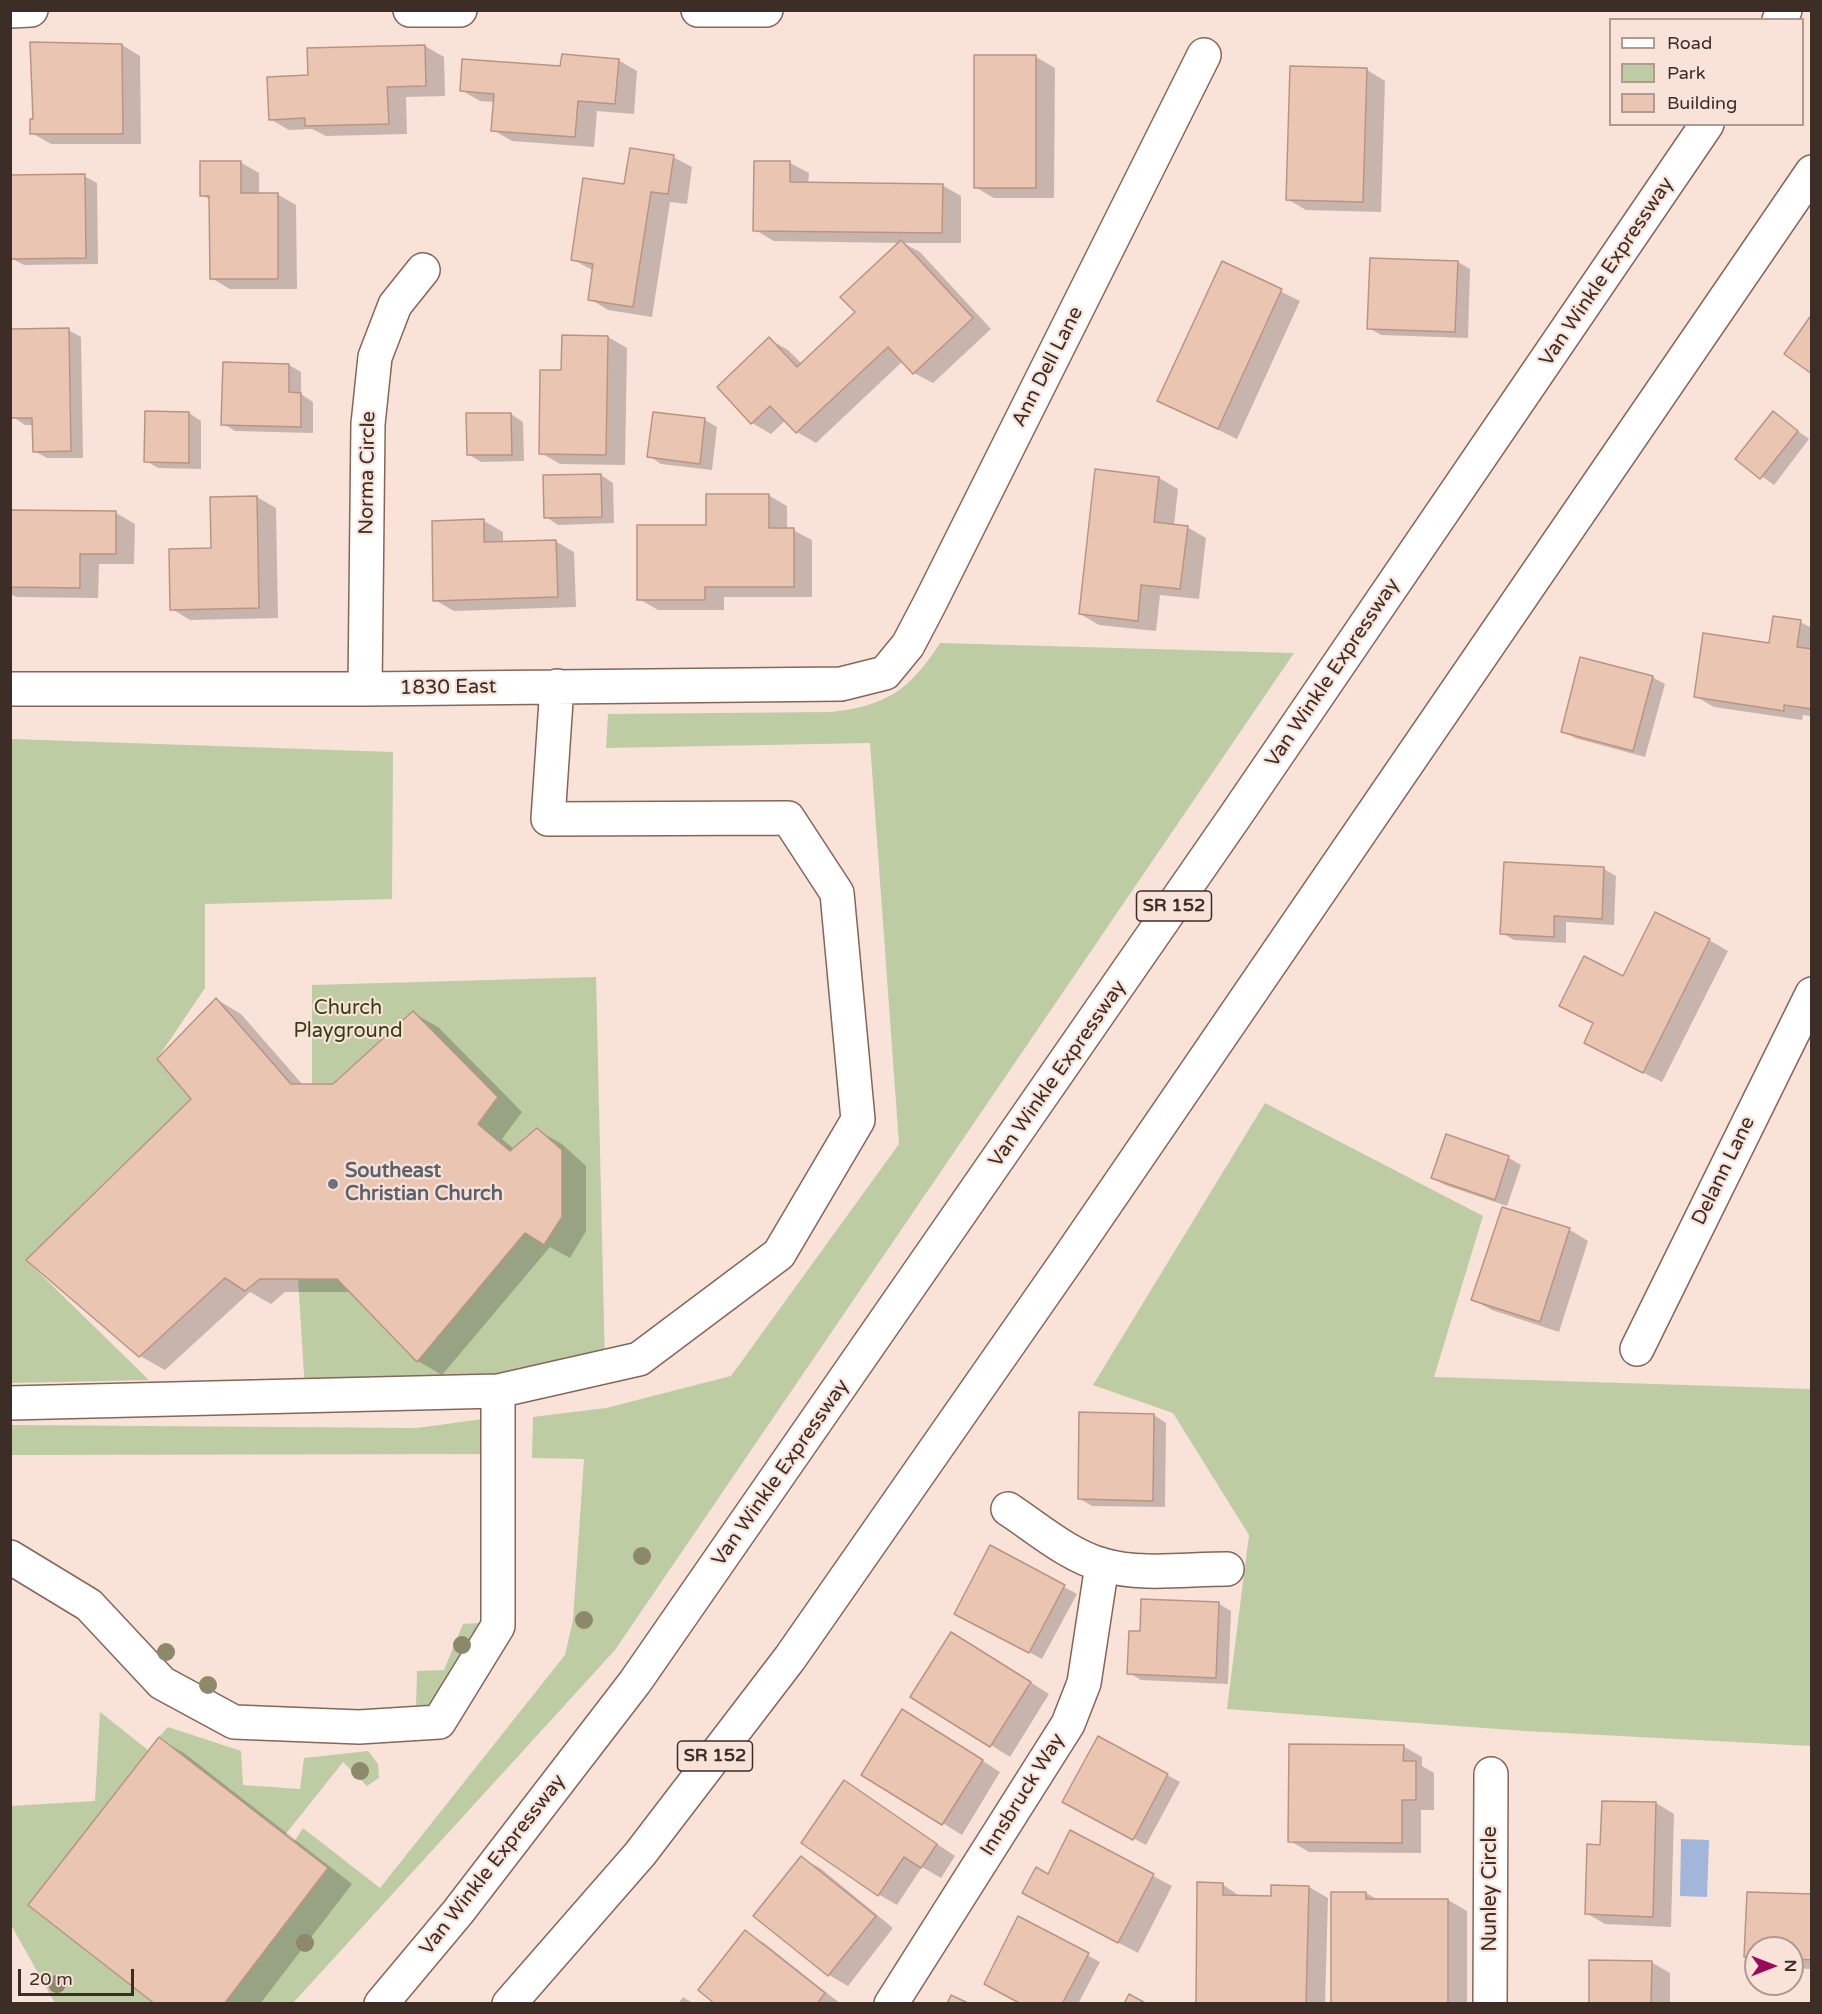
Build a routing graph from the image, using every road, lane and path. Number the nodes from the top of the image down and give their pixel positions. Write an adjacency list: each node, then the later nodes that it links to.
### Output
1 (31, 10): 6 (main road)
2 (410, 10): 3 (main road)
3 (460, 10)
4 (698, 10): 5 (main road)
5 (766, 10)
6 (10, 11)
7 (1204, 55): 11 (main road, Ann Dell Lane)
8 (1706, 126): 24 (main road, Van Winkle Expressway / SR 152)
9 (1812, 172): 25 (main road, SR 152)
10 (423, 270): 14 (main road, Norma Circle)
11 (885, 673): 12 (main road, 1830 East)
12 (557, 686): 14 (main road, 1830 East); 17 (main road)
13 (10, 689): 14 (main road, 1830 East)
14 (365, 689)
15 (1812, 994): 16 (main road, Delann Lane)
16 (1637, 1348)
17 (498, 1391): 18 (main road); 20 (main road)
18 (10, 1403)
19 (1008, 1509): 21 (main road)
20 (10, 1557)
21 (1102, 1565): 22 (main road); 26 (main road, Innsbruck Way)
22 (1227, 1569)
23 (1491, 1774): 27 (main road, Nunley Circle)
24 (381, 2004)
25 (509, 2004)
26 (891, 2004)
27 (1490, 2004)

